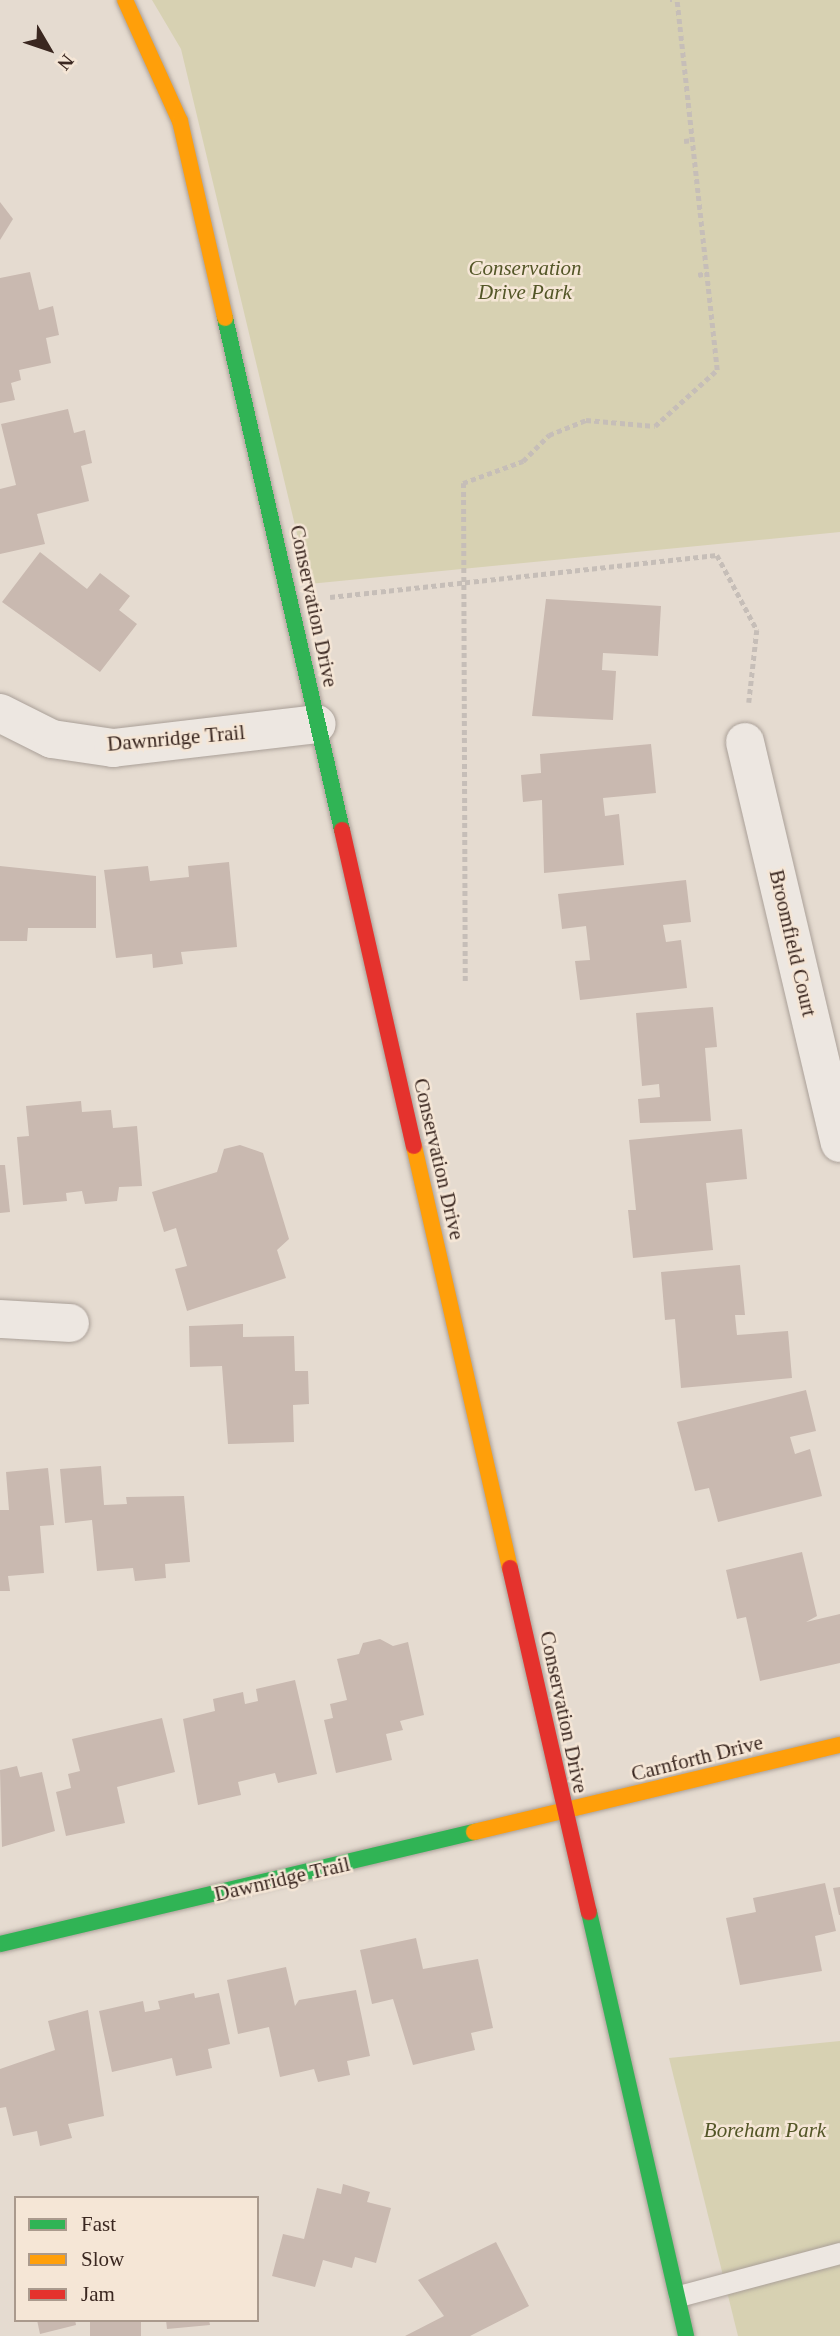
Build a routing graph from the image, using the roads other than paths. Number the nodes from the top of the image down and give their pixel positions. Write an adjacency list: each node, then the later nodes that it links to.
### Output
1 (125, 0): 3 (street, Conservation Drive)
2 (0, 713): 3 (street, Dawnridge Trail)
3 (317, 724): 9 (street, Conservation Drive)
4 (746, 742): 5 (street, Broomfield Court)
5 (840, 1143)
6 (0, 1319): 7 (street)
7 (70, 1323)
8 (840, 1745): 9 (street, Carnforth Drive)
9 (564, 1812): 10 (street, Dawnridge Trail); 12 (street, Conservation Drive)
10 (0, 1944)
11 (840, 2253): 12 (lane)
12 (679, 2296): 13 (street, Conservation Drive)
13 (686, 2336)

